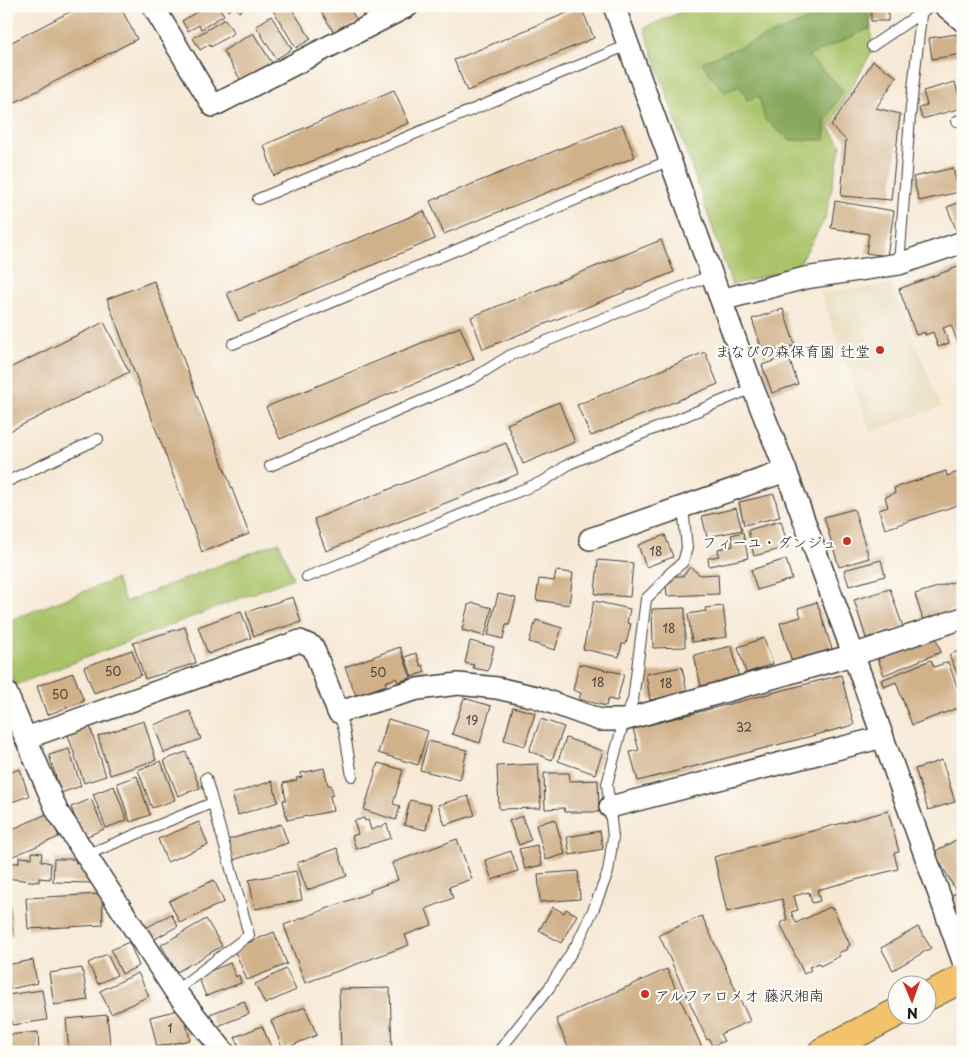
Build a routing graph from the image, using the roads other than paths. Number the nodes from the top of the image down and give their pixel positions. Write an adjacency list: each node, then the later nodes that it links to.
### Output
1 (153, 6): 2 (street)
2 (408, 6)
3 (614, 6): 8 (street)
4 (931, 6): 6 (lane)
5 (945, 6): 7 (street)
6 (922, 10): 9 (lane); 13 (lane)
7 (963, 21)
8 (628, 45): 10 (street); 11 (lane)
9 (872, 46)
10 (670, 160): 14 (street); 16 (lane)
11 (258, 200)
12 (963, 242): 13 (street)
13 (899, 264): 15 (street)
14 (712, 275): 15 (street); 19 (lane)
15 (721, 300): 17 (street)
16 (233, 344)
17 (753, 388): 20 (street); 24 (lane)
18 (98, 439): 21 (lane)
19 (270, 466)
20 (786, 471): 22 (street); 26 (street)
21 (6, 482)
22 (683, 506): 23 (street); 29 (lane)
23 (590, 539)
24 (307, 577)
25 (963, 618): 26 (street)
26 (853, 655): 29 (street); 30 (street)
27 (6, 692): 31 (street)
28 (338, 712): 29 (street); 31 (street); 32 (lane)
29 (624, 720): 35 (lane)
30 (883, 736): 35 (street); 37 (street)
31 (26, 738): 36 (street)
32 (352, 776)
33 (206, 778): 34 (lane)
34 (212, 803): 36 (lane); 39 (lane)
35 (610, 807): 43 (lane)
36 (86, 855): 39 (street)
37 (963, 961)
38 (963, 978): 40 (highway)
39 (175, 991): 42 (street)
40 (936, 992)
41 (886, 1018): 44 (highway)
42 (224, 1052)
43 (498, 1052)
44 (822, 1052)

